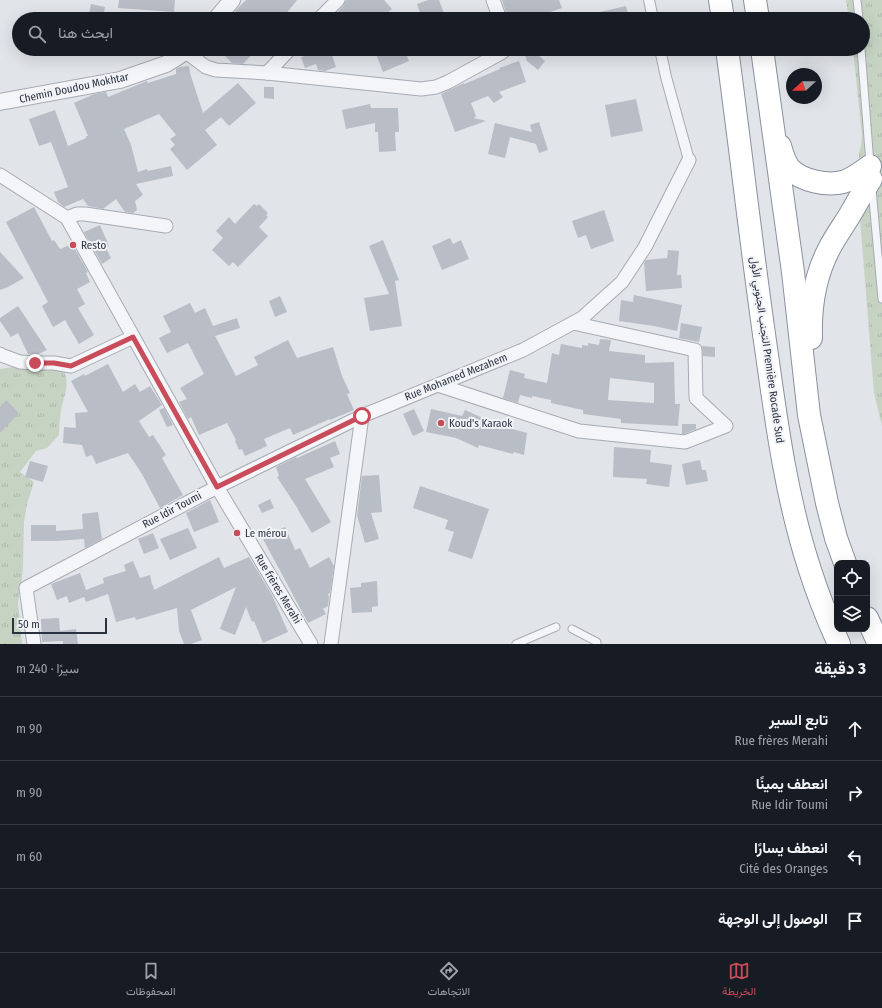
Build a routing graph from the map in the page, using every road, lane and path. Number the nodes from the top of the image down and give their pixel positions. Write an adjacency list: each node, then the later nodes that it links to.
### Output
1 (232, 0): 8 (street)
2 (338, 0): 9 (street)
3 (494, 0): 10 (street)
4 (649, 0): 11 (street)
5 (720, 0): 12 (highway)
6 (755, 0): 13 (highway)
7 (857, 0): 14 (lane)
8 (222, 12)
9 (326, 12)
10 (498, 12)
11 (652, 12)
12 (722, 12)
13 (757, 12)
14 (858, 12)
15 (178, 56): 25 (street, Chemin Doudou Mokhtar)
16 (194, 56): 23 (street)
17 (283, 56): 23 (street)
18 (496, 56): 23 (street)
19 (662, 56): 26 (street)
20 (728, 56): 48 (highway, التجنب الجنوبي الأول Première Rocade Sud)
21 (763, 56): 24 (highway)
22 (862, 56): 27 (lane)
23 (267, 72)
24 (769, 100): 27 (highway); 37 (highway)
25 (0, 102)
26 (689, 160): 32 (street, Rue Mohamed Mezahem)
27 (870, 172): 31 (lane); 37 (highway)
28 (0, 175): 29 (street)
29 (67, 218): 30 (street); 33 (street)
30 (166, 226)
31 (882, 299)
32 (573, 323): 35 (street, Rue Mohamed Mezahem); 35 (street)
33 (133, 337): 34 (street); 38 (street)
34 (0, 354)
35 (438, 385): 36 (street, Rue Mohamed Mezahem)
36 (362, 416): 38 (street); 45 (street)
37 (818, 459): 39 (highway)
38 (217, 487): 43 (street, Rue Idir Toumi); 44 (street, Rue frères Merahi)
39 (844, 560)
40 (870, 624): 49 (highway)
41 (556, 627): 46 (lane)
42 (572, 629): 47 (lane)
43 (34, 644)
44 (311, 644)
45 (331, 644)
46 (516, 644)
47 (597, 644)
48 (839, 644)
49 (879, 644)

